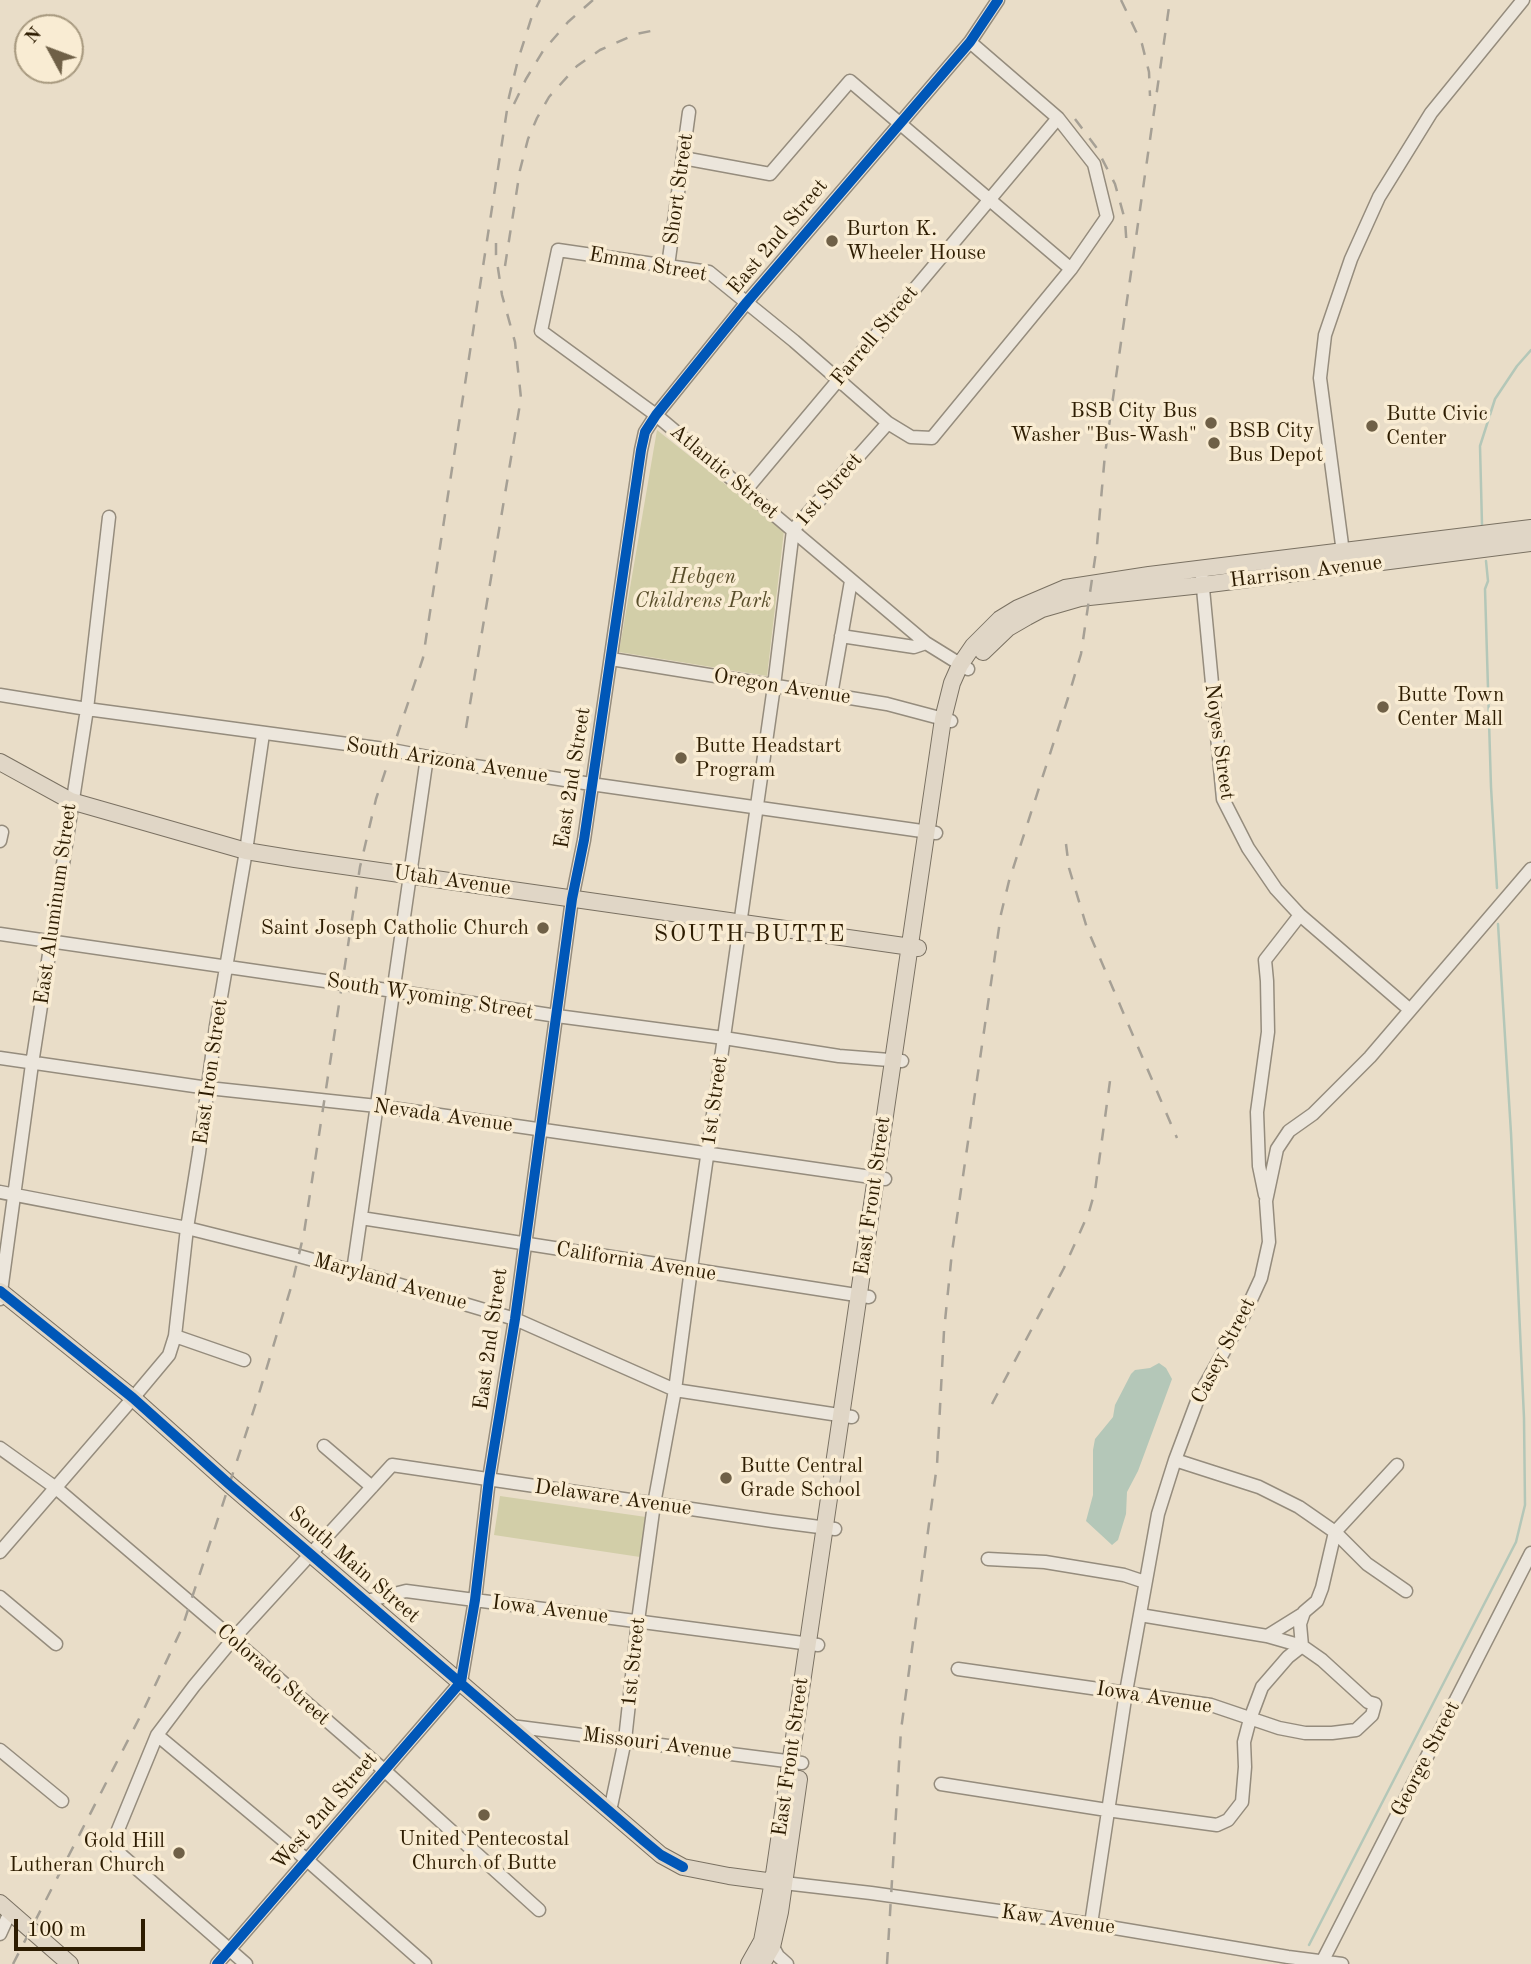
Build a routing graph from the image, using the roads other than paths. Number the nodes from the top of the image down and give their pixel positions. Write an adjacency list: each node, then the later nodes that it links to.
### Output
1 (998, 0): 3 (street, East 2nd Street)
2 (1522, 0): 21 (street)
3 (970, 42): 5 (street); 6 (street, East 2nd Street)
4 (689, 112): 7 (street, Short Street)
5 (1058, 118): 8 (street, Farrell Street); 10 (street)
6 (900, 124): 7 (street); 8 (street); 11 (street, East 2nd Street)
7 (683, 159): 9 (street, Short Street)
8 (989, 200): 10 (street); 13 (street, Farrell Street)
9 (668, 266): 11 (street, Emma Street); 12 (street, Emma Street)
10 (1071, 269): 15 (street, Emma Street)
11 (747, 302): 13 (street, Emma Street); 14 (street, East 2nd Street)
12 (541, 331): 14 (street, Atlantic Street)
13 (839, 380): 15 (street, Emma Street); 16 (street, Farrell Street)
14 (656, 415): 16 (street, Atlantic Street); 29 (street, East 2nd Street)
15 (888, 423): 19 (street, 1st Street)
16 (746, 490): 19 (street, Atlantic Street)
17 (109, 517): 34 (street, East Aluminum Street)
18 (1531, 528): 21 (main road, Harrison Avenue)
19 (793, 530): 24 (street, Atlantic Street); 31 (street, 1st Street)
20 (1531, 544): 21 (main road, Harrison Avenue)
21 (1344, 559): 23 (main road, Harrison Avenue)
22 (1149, 575): 23 (main road, Harrison Avenue); 25 (main road, Harrison Avenue); 26 (main road)
23 (1202, 577): 26 (main road, Harrison Avenue); 47 (street, Noyes Street)
24 (851, 580): 27 (street); 28 (street, Atlantic Street)
25 (1082, 591): 26 (main road, Harrison Avenue); 30 (main road, East Front Street)
26 (1097, 596)
27 (841, 636): 28 (street); 33 (street)
28 (926, 643): 30 (street, Atlantic Street)
29 (611, 659): 31 (street, Oregon Avenue); 39 (street, East 2nd Street)
30 (964, 667): 35 (main road, East Front Street)
31 (774, 685): 33 (street, Oregon Avenue); 41 (street, 1st Street)
32 (0, 695): 34 (street, South Arizona Avenue)
33 (831, 695): 35 (street, Oregon Avenue)
34 (87, 709): 36 (street, South Arizona Avenue); 40 (street, East Aluminum Street)
35 (947, 720): 42 (main road, East Front Street)
36 (263, 734): 37 (street, South Arizona Avenue); 43 (street, East Iron Street)
37 (427, 757): 39 (street, South Arizona Avenue); 45 (street)
38 (0, 762): 40 (main road, Utah Avenue)
39 (591, 785): 41 (street, South Arizona Avenue); 46 (street, East 2nd Street)
40 (72, 801): 43 (main road, Utah Avenue); 50 (street, East Aluminum Street)
41 (757, 808): 42 (street, South Arizona Avenue); 48 (street, 1st Street)
42 (931, 832): 51 (main road, East Front Street)
43 (246, 850): 45 (main road, Utah Avenue); 52 (street, East Iron Street)
44 (1531, 870): 54 (street, Casey Street)
45 (409, 875): 46 (main road, Utah Avenue); 53 (street)
46 (572, 899): 48 (main road, Utah Avenue); 55 (street, East 2nd Street)
47 (1300, 915): 54 (street, Noyes Street); 67 (street)
48 (740, 922): 51 (main road, Utah Avenue); 56 (street, 1st Street)
49 (0, 934): 50 (street, South Wyoming Street)
50 (51, 943): 52 (street, South Wyoming Street); 59 (street, East Aluminum Street)
51 (915, 947): 58 (main road, East Front Street)
52 (226, 967): 53 (street, South Wyoming Street); 60 (street, East Iron Street)
53 (394, 990): 55 (street, South Wyoming Street); 61 (street)
54 (1409, 1009): 67 (street, Casey Street)
55 (557, 1016): 56 (street, South Wyoming Street); 62 (street, East 2nd Street)
56 (724, 1038): 58 (street, South Wyoming Street); 63 (street, 1st Street)
57 (0, 1058): 59 (street, Nevada Avenue)
58 (898, 1060): 64 (main road, East Front Street)
59 (32, 1064): 60 (street, Nevada Avenue); 66 (street, East Aluminum Street)
60 (208, 1088): 61 (street, Nevada Avenue); 69 (street, East Iron Street)
61 (377, 1106): 62 (street, Nevada Avenue); 68 (street)
62 (540, 1130): 63 (street, Nevada Avenue); 70 (street, East 2nd Street)
63 (707, 1153): 64 (street, Nevada Avenue); 71 (street, 1st Street)
64 (880, 1179): 74 (main road, East Front Street)
65 (0, 1192): 66 (street, Maryland Avenue)
66 (14, 1195): 69 (street, Maryland Avenue); 73 (street, East Aluminum Street)
67 (1266, 1201): 83 (street, Casey Street)
68 (361, 1218): 70 (street, California Avenue); 72 (street)
69 (187, 1228): 72 (street, Maryland Avenue); 76 (street, East Iron Street)
70 (524, 1245): 71 (street, California Avenue); 75 (street, East 2nd Street)
71 (691, 1269): 74 (street, California Avenue); 78 (street, 1st Street)
72 (353, 1271): 75 (street, Maryland Avenue)
73 (0, 1294): 79 (main road, South Main Street)
74 (864, 1297): 80 (main road, East Front Street)
75 (514, 1319): 78 (street, Maryland Avenue); 85 (street, East 2nd Street)
76 (175, 1336): 77 (street); 79 (street, East Iron Street)
77 (244, 1360)
78 (675, 1390): 80 (street, Maryland Avenue); 88 (street, 1st Street)
79 (133, 1398): 87 (street, East Iron Street); 92 (main road, South Main Street)
80 (846, 1417): 89 (main road, East Front Street)
81 (324, 1446): 86 (street)
82 (0, 1448): 87 (street, Colorado Street)
83 (1175, 1460): 90 (street); 95 (street, Casey Street)
84 (1397, 1465): 90 (street)
85 (489, 1479): 86 (street, Delaware Avenue); 88 (street, Delaware Avenue); 98 (street, East 2nd Street)
86 (372, 1487): 92 (street)
87 (55, 1488): 91 (street, East Iron Street); 104 (street, Colorado Street)
88 (654, 1504): 89 (street, Delaware Avenue); 102 (street, 1st Street)
89 (830, 1528): 106 (main road, East Front Street)
90 (1335, 1532): 96 (street); 100 (street)
91 (0, 1552)
92 (311, 1553): 99 (main road, South Main Street); 104 (street)
93 (1531, 1553): 130 (street, George Street)
94 (988, 1559): 95 (street)
95 (1145, 1582): 101 (street, Casey Street)
96 (1406, 1591)
97 (0, 1597): 105 (street)
98 (475, 1600): 99 (street, Iowa Avenue); 102 (street, Iowa Avenue); 109 (street, East 2nd Street)
99 (367, 1601): 109 (main road, South Main Street)
100 (1304, 1612): 103 (street); 107 (street)
101 (1140, 1615): 103 (street); 110 (street, Casey Street)
102 (638, 1621): 106 (street, Iowa Avenue); 114 (street, 1st Street)
103 (1267, 1636): 107 (street)
104 (233, 1639): 113 (street); 117 (street, Colorado Street)
105 (56, 1644)
106 (813, 1644): 116 (main road, East Front Street)
107 (1302, 1646): 111 (street); 111 (street, Iowa Avenue)
108 (958, 1669): 110 (street, Iowa Avenue)
109 (461, 1682): 112 (main road, South Main Street); 117 (street, West 2nd Street)
110 (1126, 1692): 111 (street, Iowa Avenue); 120 (street, Casey Street)
111 (1250, 1719): 120 (street)
112 (511, 1726): 114 (street, Missouri Avenue); 121 (main road, South Main Street)
113 (157, 1735): 122 (street); 129 (street)
114 (625, 1740): 116 (street, Missouri Avenue); 121 (street, 1st Street)
115 (0, 1750): 119 (street)
116 (796, 1763): 123 (main road, East Front Street)
117 (385, 1771): 122 (street, West 2nd Street); 125 (street, Colorado Street)
118 (941, 1784): 120 (street)
119 (62, 1801)
120 (1107, 1810): 126 (street, Casey Street)
121 (610, 1811): 123 (main road, South Main Street)
122 (307, 1860): 129 (street, West 2nd Street); 134 (street)
123 (779, 1882): 126 (street, Kaw Avenue); 128 (main road, East Front Street)
124 (5, 1908): 127 (street); 131 (main road)
125 (539, 1910)
126 (1091, 1924): 130 (street, Kaw Avenue)
127 (0, 1934)
128 (767, 1943): 135 (main road); 136 (main road); 137 (street)
129 (229, 1950): 132 (street, West 2nd Street); 133 (street)
130 (1321, 1963): 138 (street, Kaw Avenue)
131 (71, 1964)
132 (217, 1964)
133 (246, 1964)
134 (425, 1964)
135 (749, 1964)
136 (762, 1964)
137 (787, 1964)
138 (1342, 1964)

